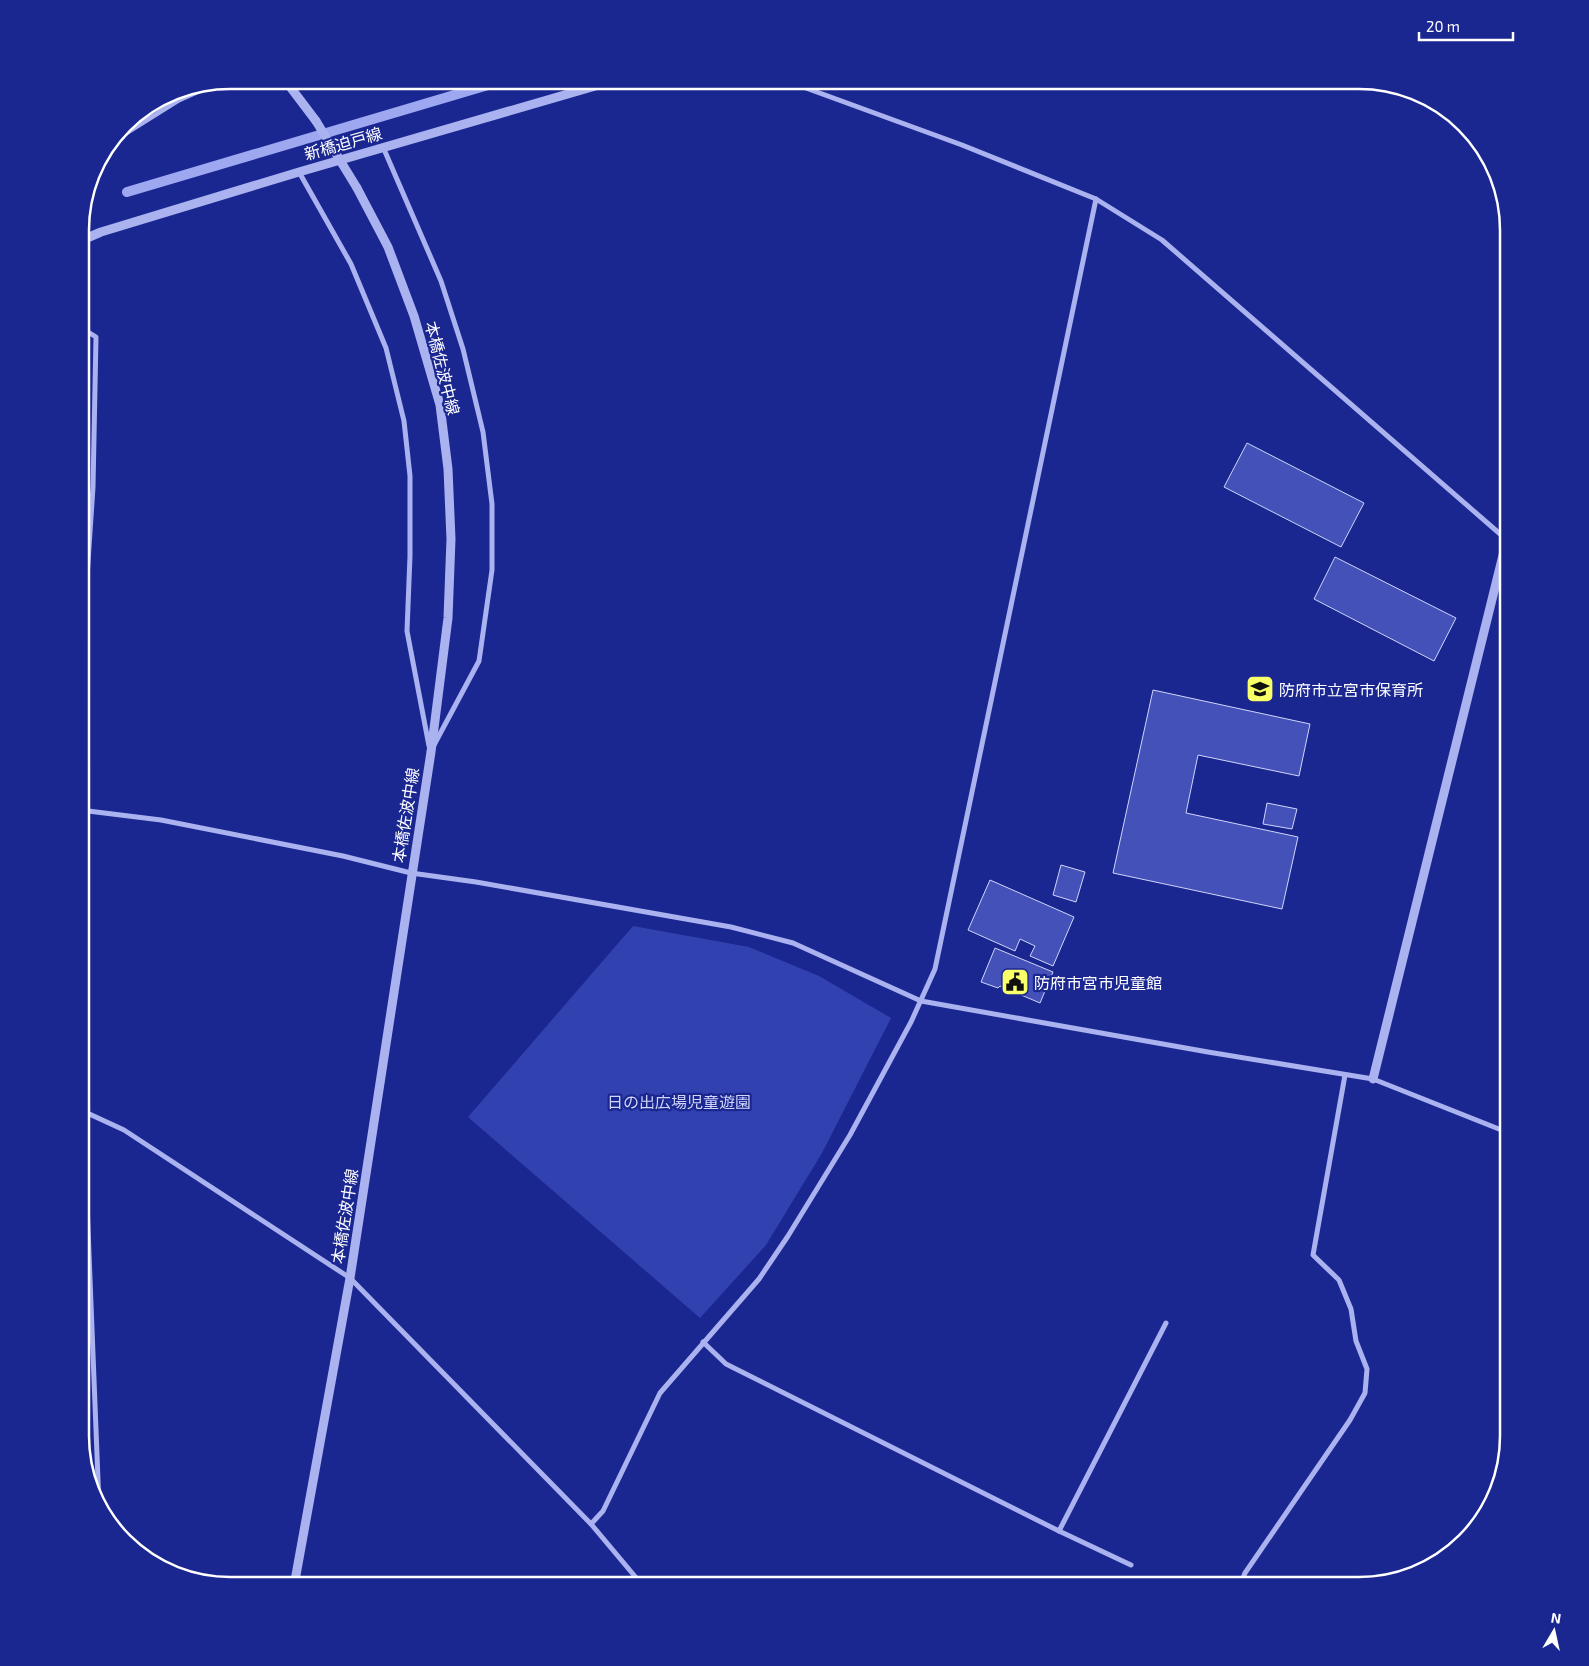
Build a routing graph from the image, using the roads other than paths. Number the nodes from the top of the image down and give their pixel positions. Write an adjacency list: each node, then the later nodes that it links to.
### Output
1 (292, 89): 16 (street, 本橋佐波中線, bridge)
2 (585, 89): 8 (street, 新橋迫戸線)
3 (809, 89): 10 (street)
4 (191, 94): 6 (street)
5 (174, 100): 6 (street)
6 (179, 100): 7 (street)
7 (129, 132)
8 (383, 147): 9 (street, 新橋迫戸線); 16 (street)
9 (299, 172): 11 (street, 新橋迫戸線); 16 (street)
10 (1096, 199): 13 (street); 19 (street)
11 (89, 237)
12 (89, 333): 14 (street)
13 (1500, 528)
14 (89, 547)
15 (1500, 567): 21 (street)
16 (430, 752): 18 (street, 本橋佐波中線)
17 (89, 811): 18 (street)
18 (411, 873): 19 (street); 25 (street, 本橋佐波中線)
19 (921, 1001): 20 (street); 27 (street)
20 (1345, 1075): 21 (street); 34 (street)
21 (1373, 1079): 23 (street)
22 (89, 1114): 25 (street)
23 (1500, 1129)
24 (89, 1252): 28 (street)
25 (350, 1278): 29 (street); 32 (street, 本橋佐波中線)
26 (1166, 1323): 30 (street)
27 (703, 1342): 29 (street); 30 (street)
28 (97, 1484)
29 (591, 1524): 33 (street)
30 (1059, 1530): 31 (street)
31 (1131, 1565)
32 (296, 1577)
33 (635, 1577)
34 (1243, 1577)

